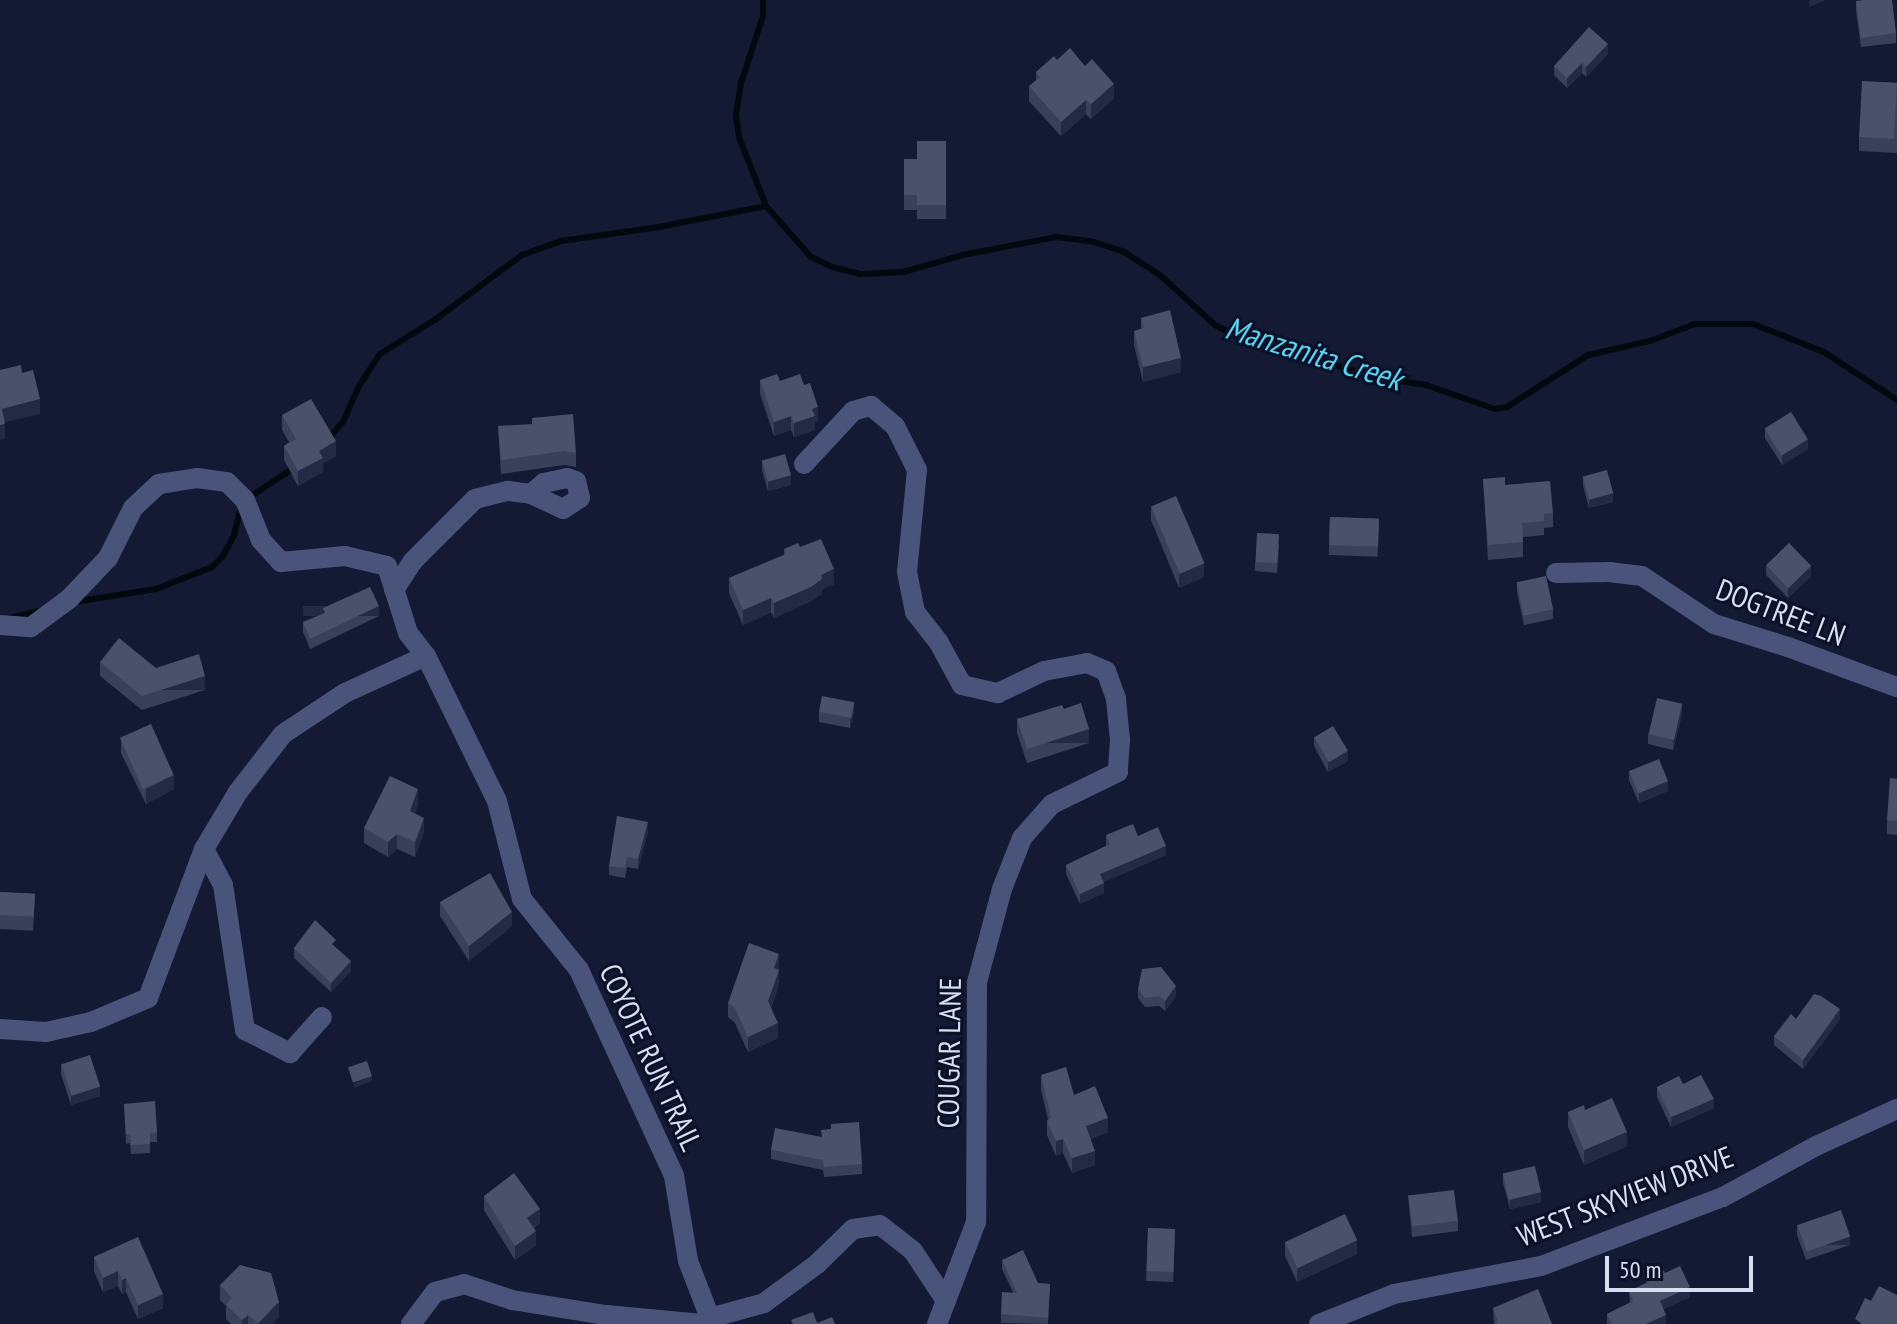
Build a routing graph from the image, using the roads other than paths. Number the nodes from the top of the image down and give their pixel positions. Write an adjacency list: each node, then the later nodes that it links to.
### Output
1 (804, 464): 12 (street, COUGAR LANE)
2 (531, 494): 4 (street)
3 (1556, 573): 7 (street, DOGTREE LN)
4 (394, 590): 5 (street, COYOTE RUN TRAIL); 6 (street, COYOTE RUN TRAIL)
5 (0, 625)
6 (426, 656): 8 (street); 13 (street, COYOTE RUN TRAIL)
7 (1897, 687)
8 (204, 849): 9 (street); 10 (street)
9 (322, 1017)
10 (0, 1029)
11 (1897, 1109): 16 (street, WEST SKYVIEW DRIVE)
12 (946, 1301): 13 (street); 15 (street, COUGAR LANE)
13 (707, 1321): 14 (street)
14 (411, 1324)
15 (937, 1324)
16 (1319, 1324)

